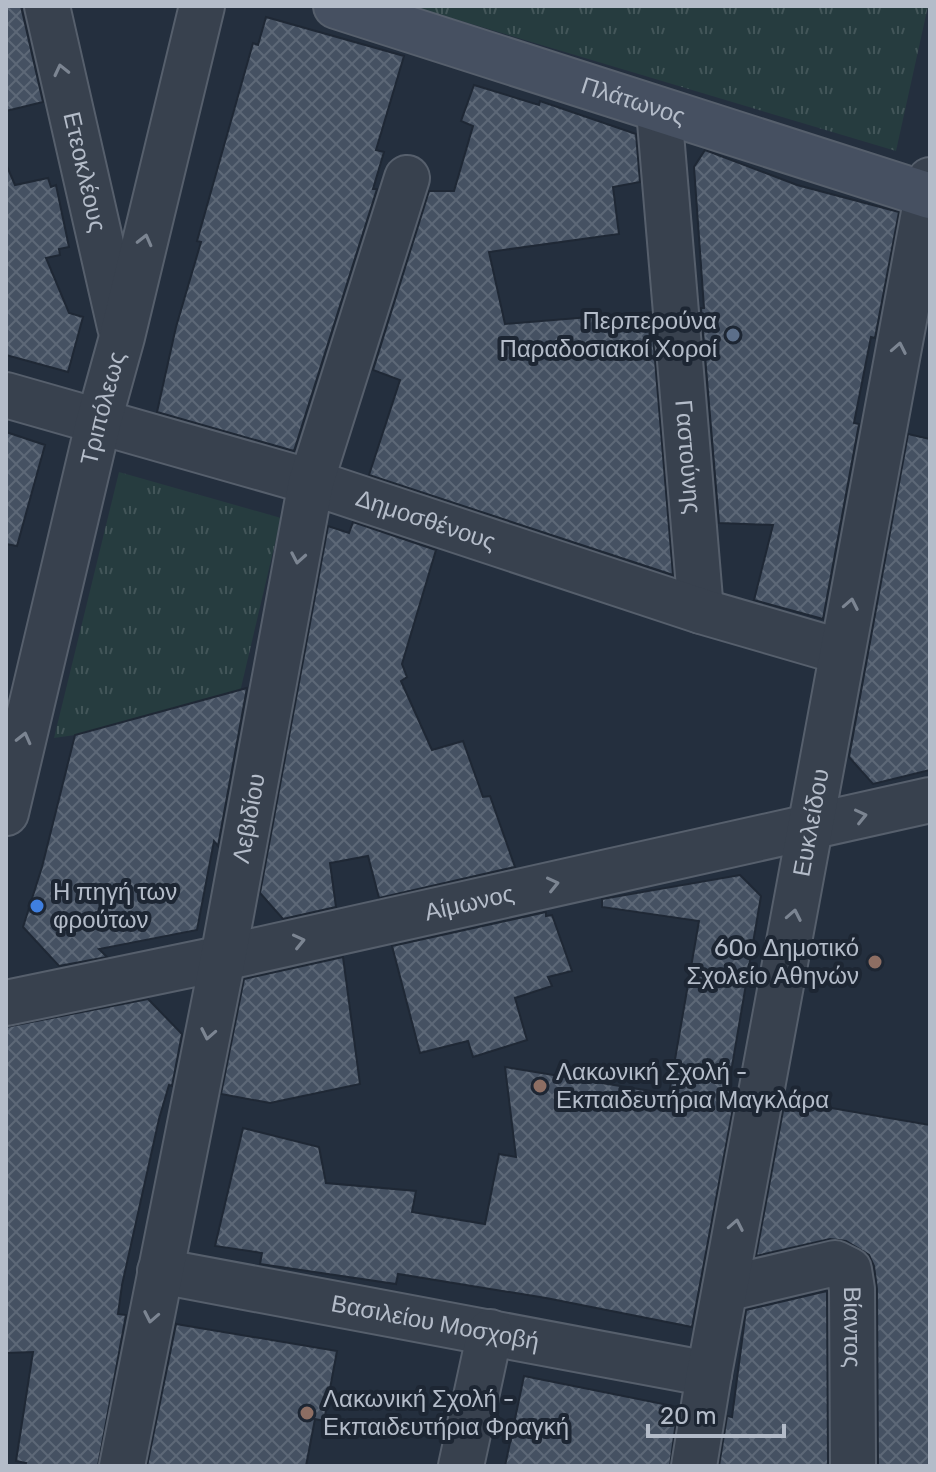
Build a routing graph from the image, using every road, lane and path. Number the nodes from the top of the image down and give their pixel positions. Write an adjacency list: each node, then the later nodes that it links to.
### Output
1 (47, 6): 7 (street, Ετεοκλέους, one-way to 1)
2 (202, 6): 7 (street, Τριπόλεως, one-way to 2)
3 (336, 6): 4 (street, Πλάτωνος)
4 (659, 110): 6 (street, Πλάτωνος); 11 (street, Γαστούνης)
5 (407, 178): 10 (street, Λεβιδίου)
6 (929, 190): 12 (street, Ευκλείδου, one-way to 6)
7 (122, 337): 9 (street, Τριπόλεως)
8 (6, 395): 9 (street, Δημοσθένους)
9 (99, 420): 10 (street, Δημοσθένους); 14 (street, Τριπόλεως, one-way to 9)
10 (311, 482): 11 (street, Δημοσθένους); 16 (street, Λεβιδίου, one-way to 16)
11 (701, 611): 12 (street, Δημοσθένους)
12 (842, 652): 15 (street, Ευκλείδου)
13 (930, 800): 15 (street, Αίμωνος, one-way to 13)
14 (6, 813)
15 (810, 827): 16 (street, Αίμωνος, one-way to 15); 19 (street, Ευκλείδου, one-way to 15)
16 (223, 958): 17 (street, Αίμωνος); 18 (street, Λεβιδίου, one-way to 18)
17 (6, 1003)
18 (160, 1271): 20 (street, Βασιλείου Μοσχοβή); 22 (street, Λεβιδίου, one-way to 22)
19 (725, 1289): 21 (street, Ευκλείδου); 25 (street, Βίαντος)
20 (490, 1332): 21 (street, Βασιλείου Μοσχοβή); 23 (street)
21 (709, 1374): 24 (street, Ευκλείδου)
22 (122, 1466)
23 (461, 1466)
24 (694, 1466)
25 (853, 1466)

